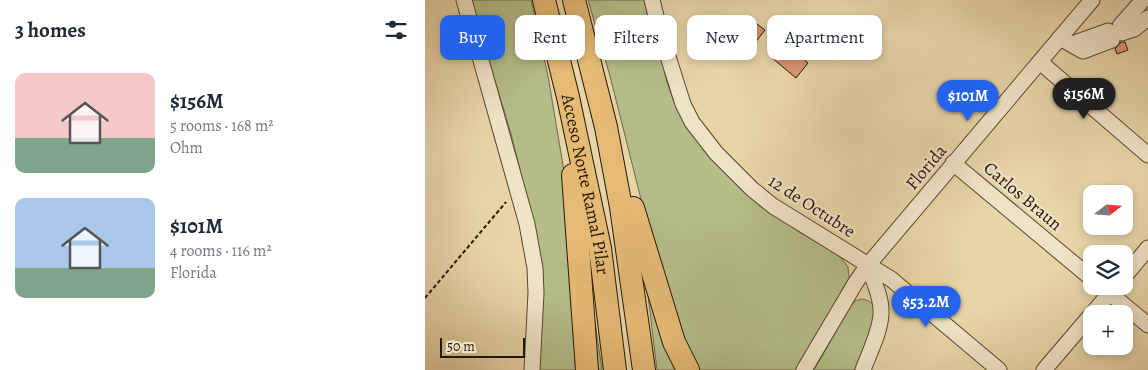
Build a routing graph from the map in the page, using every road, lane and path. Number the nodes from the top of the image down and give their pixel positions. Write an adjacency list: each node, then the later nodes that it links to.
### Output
1 (464, 0): 14 (street)
2 (545, 0): 10 (highway, Acceso Norte Ramal Pilar)
3 (574, 0): 11 (highway, Acceso Norte Ramal Pilar)
4 (652, 0): 16 (street, 12 de Octubre)
5 (1092, 0): 8 (street, Florida)
6 (1143, 0): 7 (street)
7 (1140, 19): 8 (street)
8 (1066, 41): 9 (street, Florida)
9 (1039, 62): 12 (street); 13 (street, Florida)
10 (568, 97): 24 (highway); 25 (highway, Acceso Norte Ramal Pilar)
11 (606, 127): 26 (highway, Acceso Norte Ramal Pilar); 27 (highway)
12 (1148, 155)
13 (953, 163): 16 (street, Florida); 18 (street, Carlos Braun)
14 (517, 189): 20 (path); 23 (street)
15 (1148, 248): 17 (street)
16 (868, 265): 28 (street, Florida); 29 (street); 30 (street, 12 de Octubre)
17 (1133, 266)
18 (1083, 271)
19 (1116, 295): 22 (street)
20 (425, 298)
21 (1083, 324): 31 (street)
22 (1148, 325)
23 (532, 370)
24 (587, 370)
25 (615, 370)
26 (644, 370)
27 (688, 370)
28 (804, 370)
29 (863, 370)
30 (999, 370)
31 (1044, 370)

